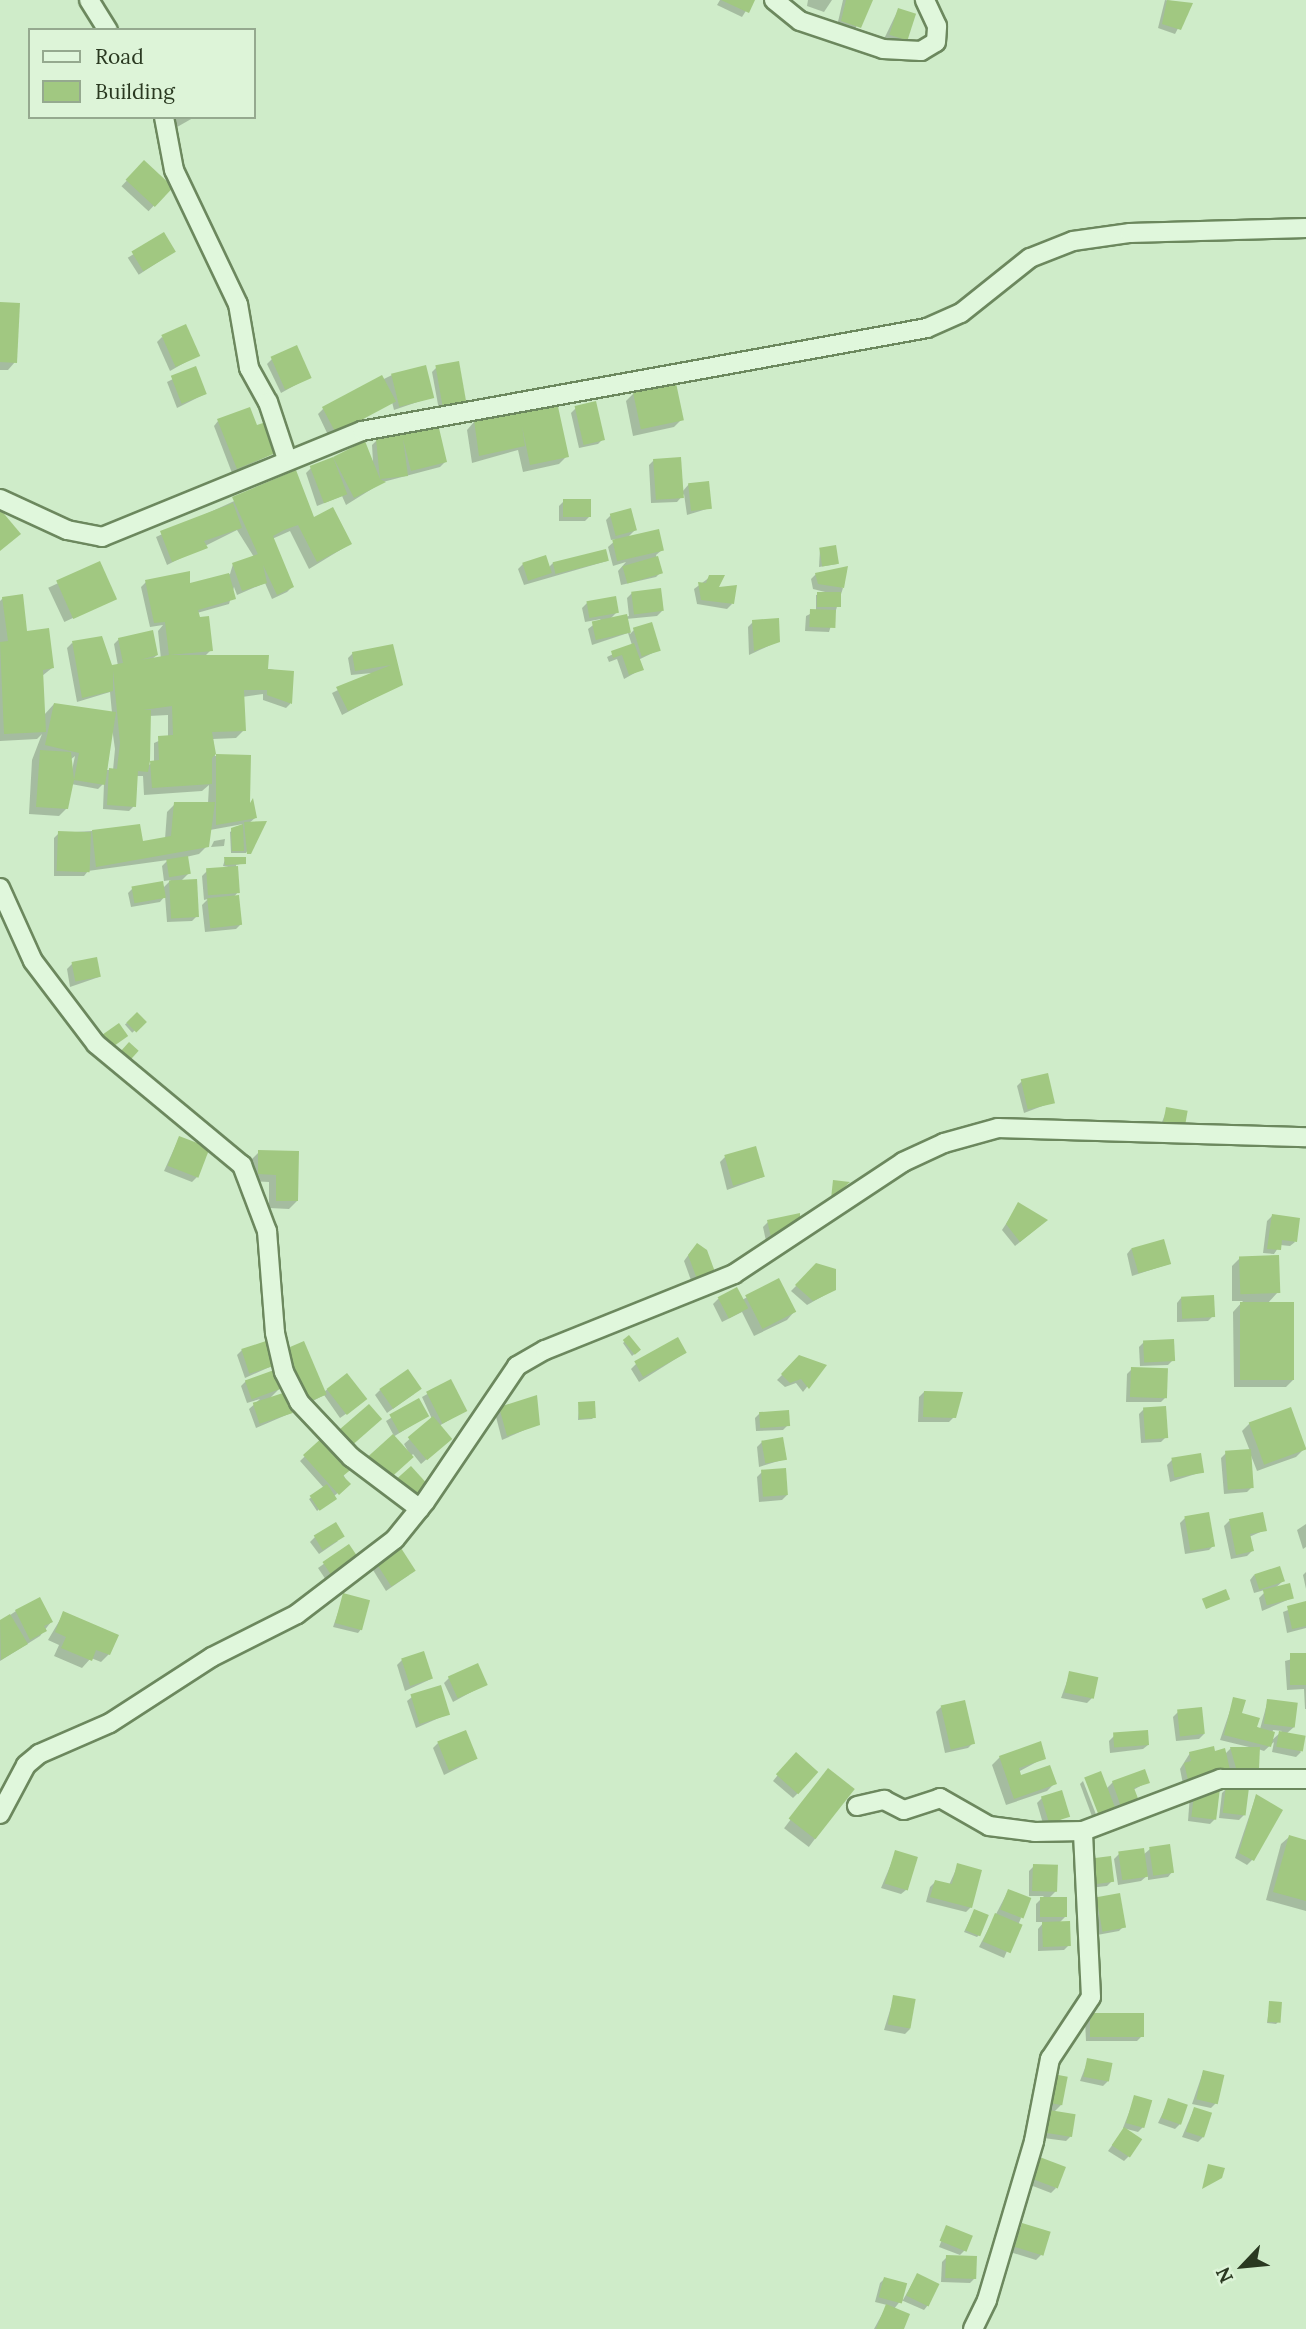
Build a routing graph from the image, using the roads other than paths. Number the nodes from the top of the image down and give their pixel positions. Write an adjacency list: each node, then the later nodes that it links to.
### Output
1 (89, 0): 4 (street)
2 (925, 0): 3 (street)
3 (778, 2)
4 (107, 28)
5 (164, 119): 7 (street)
6 (1306, 228): 7 (street)
7 (287, 459): 8 (street)
8 (0, 499)
9 (0, 888): 11 (street)
10 (1306, 1137): 11 (street)
11 (420, 1509): 14 (street)
12 (1306, 1779): 15 (street)
13 (857, 1806): 15 (street)
14 (0, 1814)
15 (1083, 1831): 16 (street)
16 (973, 2329)

